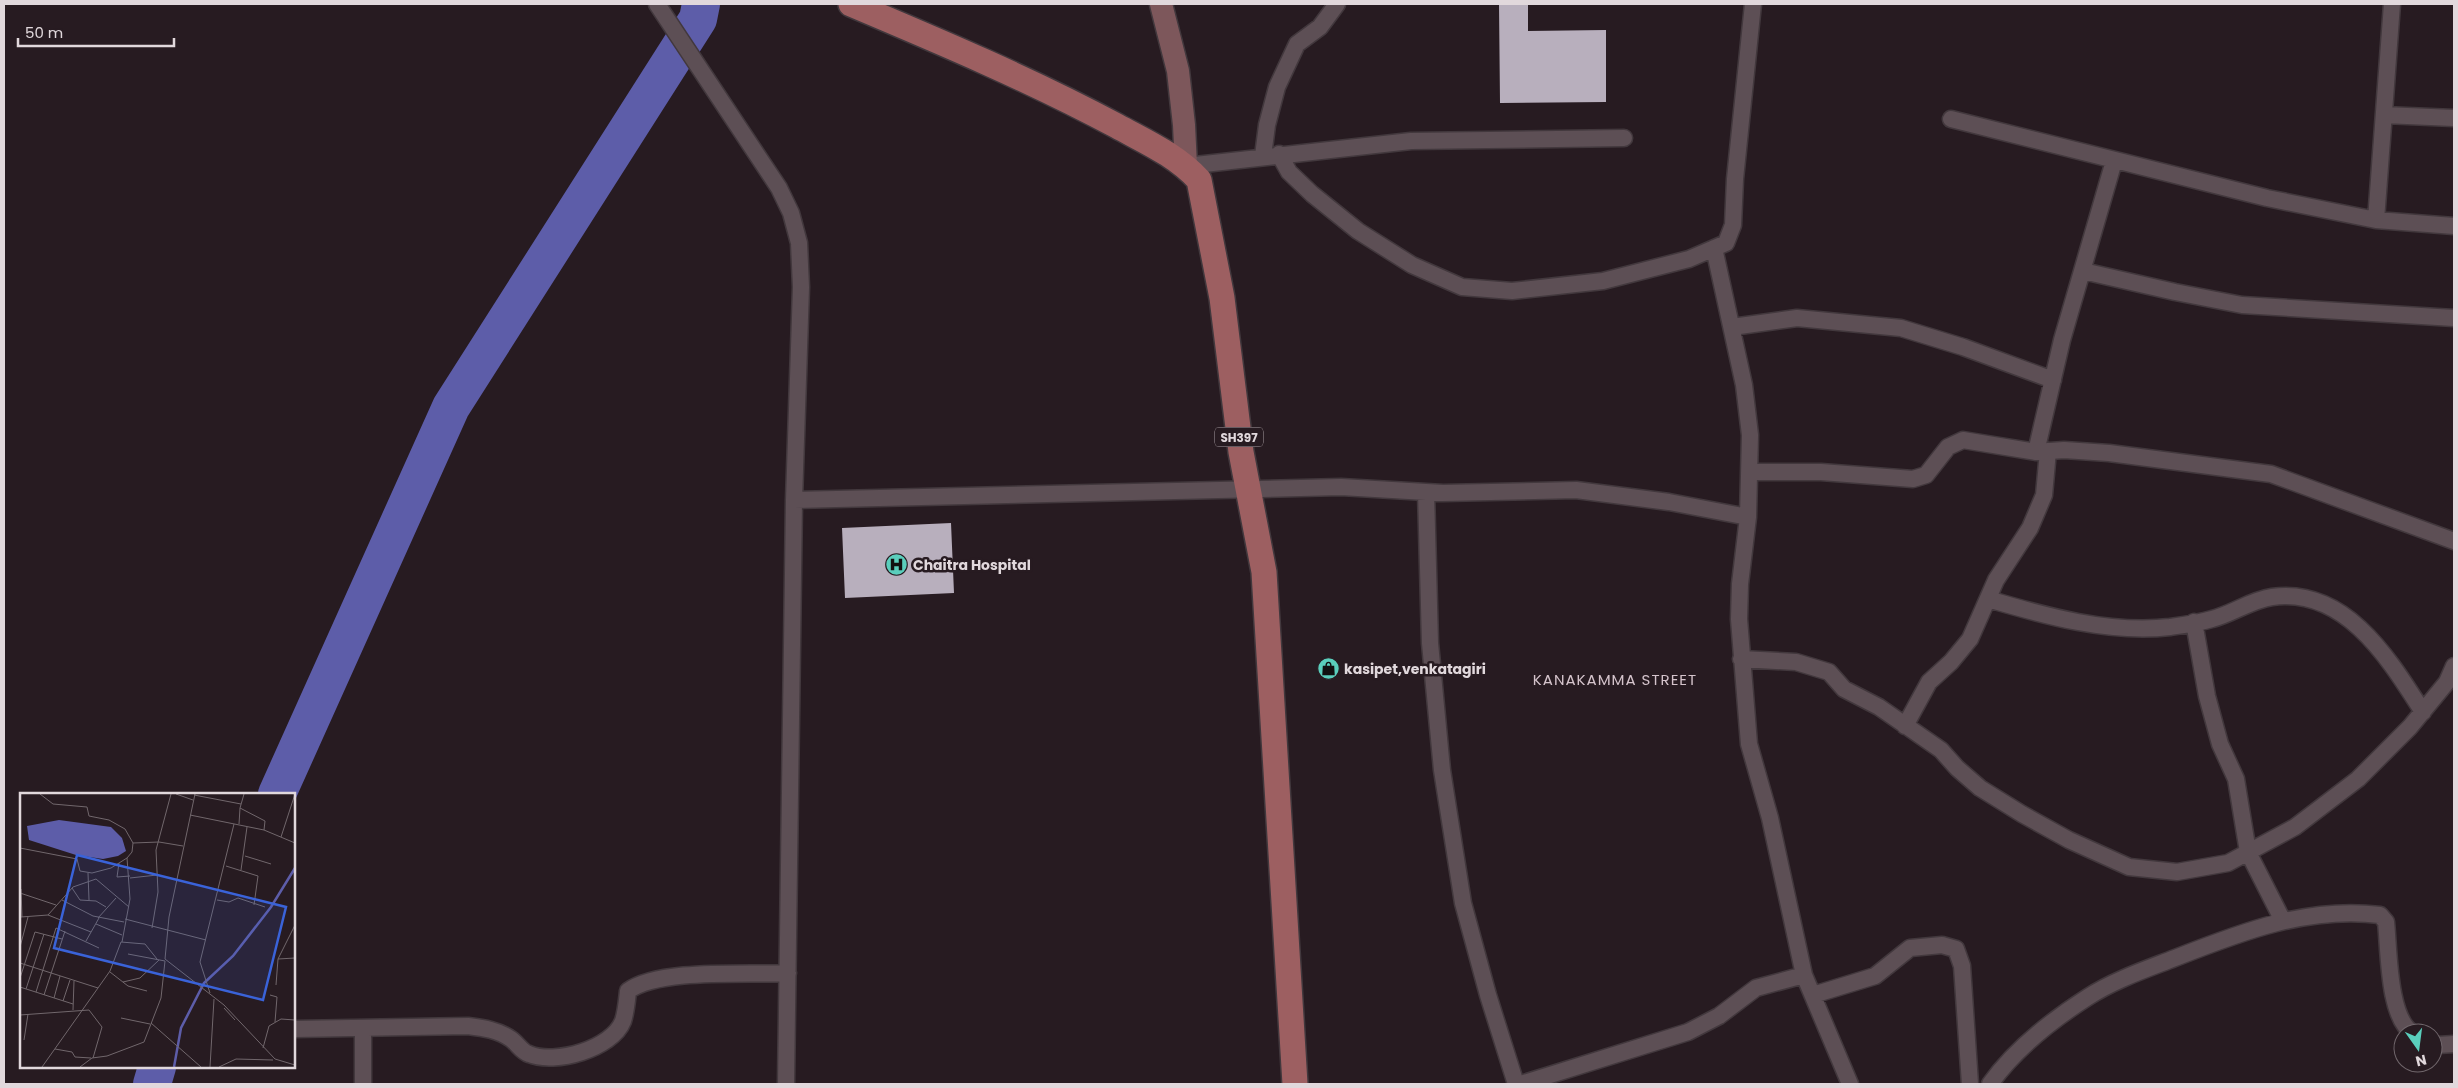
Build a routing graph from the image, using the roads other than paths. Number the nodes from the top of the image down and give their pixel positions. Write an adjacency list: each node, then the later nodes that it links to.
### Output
1 (657, 4): 26 (street)
2 (851, 4): 14 (main road, SH397)
3 (1161, 4): 14 (main road)
4 (1337, 4): 12 (street)
5 (1753, 4): 17 (street)
6 (2392, 4): 7 (street)
7 (2384, 115): 8 (street); 15 (street)
8 (2454, 118)
9 (1951, 119): 13 (street)
10 (1624, 138): 11 (street)
11 (1279, 154): 12 (street); 17 (street)
12 (1262, 156): 14 (street)
13 (2114, 161): 15 (street); 18 (street)
14 (1186, 166): 24 (main road, SH397)
15 (2376, 220): 16 (street)
16 (2454, 226)
17 (1714, 248): 20 (street)
18 (2083, 271): 19 (street); 21 (street)
19 (2454, 318)
20 (1732, 327): 21 (street); 23 (street)
21 (2053, 380): 22 (street)
22 (2042, 452): 23 (street); 28 (street); 29 (street)
23 (1749, 472): 27 (street)
24 (1249, 489): 25 (street); 26 (street); 45 (main road, SH397)
25 (1426, 492): 27 (street); 46 (street)
26 (794, 500): 37 (street)
27 (1748, 517): 31 (street)
28 (2454, 540)
29 (1988, 599): 30 (street); 34 (street)
30 (2194, 622): 33 (street); 35 (street)
31 (1741, 659): 34 (street); 38 (street)
32 (2454, 666): 33 (street)
33 (2423, 712): 35 (street)
34 (1905, 726): 35 (street)
35 (2248, 852): 36 (street)
36 (2283, 921): 40 (street); 50 (street)
37 (788, 973): 42 (street); 44 (street)
38 (1804, 975): 39 (street); 47 (street)
39 (1813, 995): 48 (street); 49 (street)
40 (2406, 1023)
41 (295, 1028): 42 (street)
42 (363, 1028): 43 (street)
43 (363, 1084)
44 (786, 1084)
45 (1295, 1084)
46 (1516, 1084)
47 (1521, 1084)
48 (1850, 1084)
49 (1970, 1084)
50 (1990, 1084)

